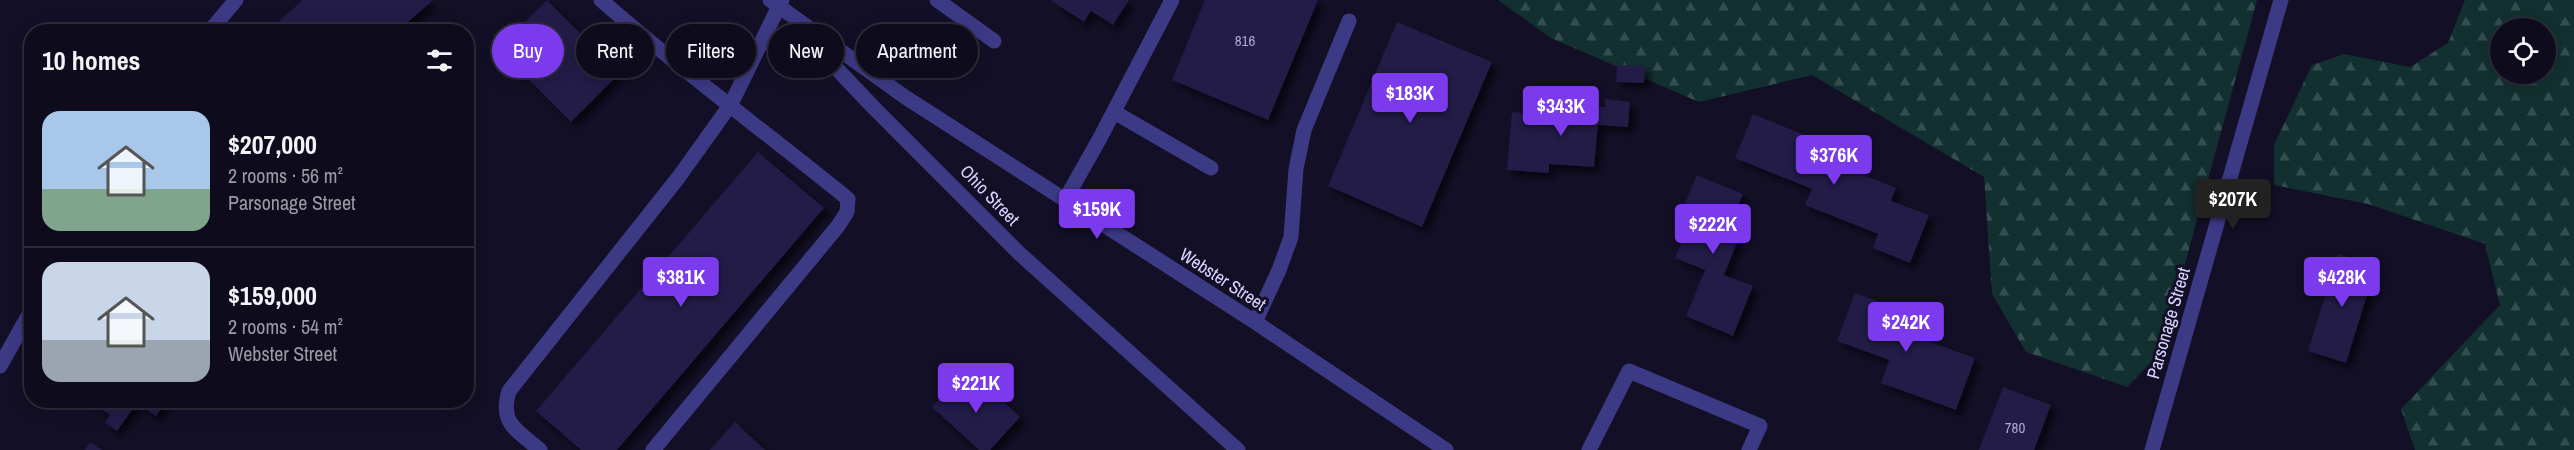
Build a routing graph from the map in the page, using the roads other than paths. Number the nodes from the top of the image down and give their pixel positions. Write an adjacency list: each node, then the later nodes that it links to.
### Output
1 (236, 0): 8 (street)
2 (601, 0): 10 (street)
3 (937, 0): 9 (street)
4 (1172, 0): 11 (street)
5 (2281, 0): 23 (street, Parsonage Street)
6 (776, 2): 10 (street); 13 (street, Webster Street); 19 (street, Ohio Street)
7 (1349, 21): 14 (street)
8 (216, 24)
9 (994, 41)
10 (731, 104): 17 (street); 18 (street)
11 (1114, 112): 12 (street); 13 (street)
12 (1211, 168)
13 (1065, 200): 14 (street, Webster Street)
14 (1255, 322): 20 (street, Webster Street)
15 (24, 323): 16 (street)
16 (0, 366)
17 (540, 450)
18 (653, 450)
19 (1238, 450)
20 (1446, 450)
21 (1589, 450): 22 (street)
22 (1749, 450)
23 (2152, 450)

